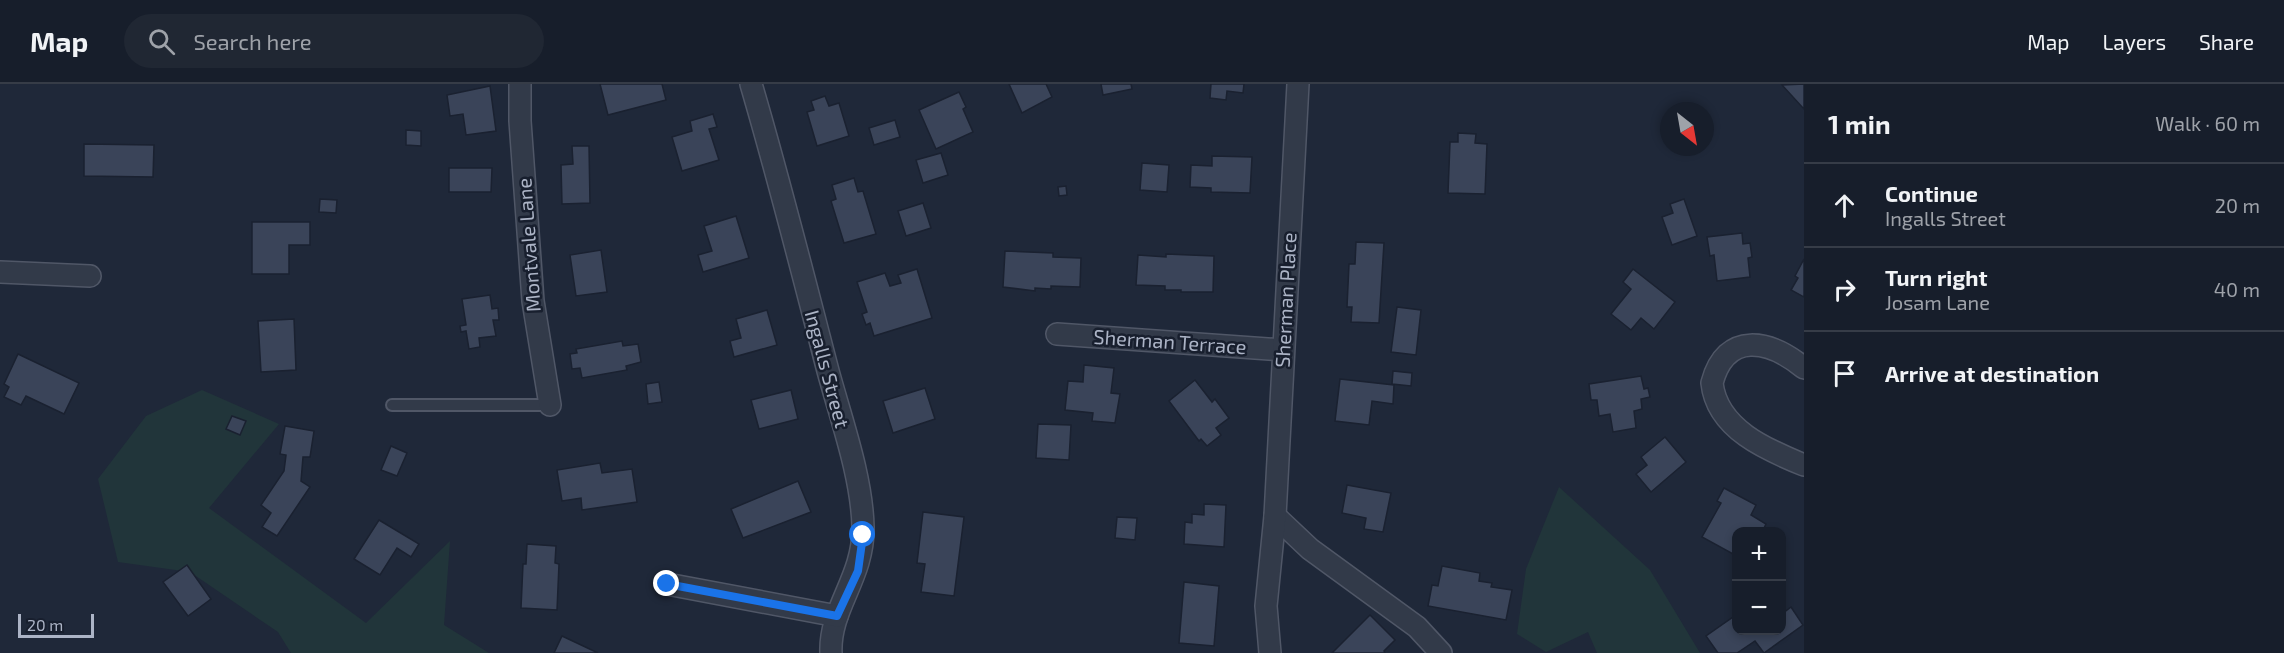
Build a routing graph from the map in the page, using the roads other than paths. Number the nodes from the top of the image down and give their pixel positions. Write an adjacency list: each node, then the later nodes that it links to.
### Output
1 (520, 84): 10 (street, Montvale Lane)
2 (751, 84): 14 (street, Ingalls Street)
3 (1298, 84): 7 (street, Sherman Place)
4 (0, 272): 5 (street)
5 (90, 276)
6 (1058, 334): 7 (street, Sherman Terrace)
7 (1283, 350): 12 (street, Sherman Place)
8 (1804, 368): 11 (street)
9 (393, 405): 10 (lane)
10 (550, 405)
11 (1804, 465)
12 (1275, 516): 16 (street, Sherman Place); 17 (street)
13 (667, 584): 14 (street)
14 (837, 616): 15 (street, Ingalls Street)
15 (831, 653)
16 (1270, 653)
17 (1441, 653)

